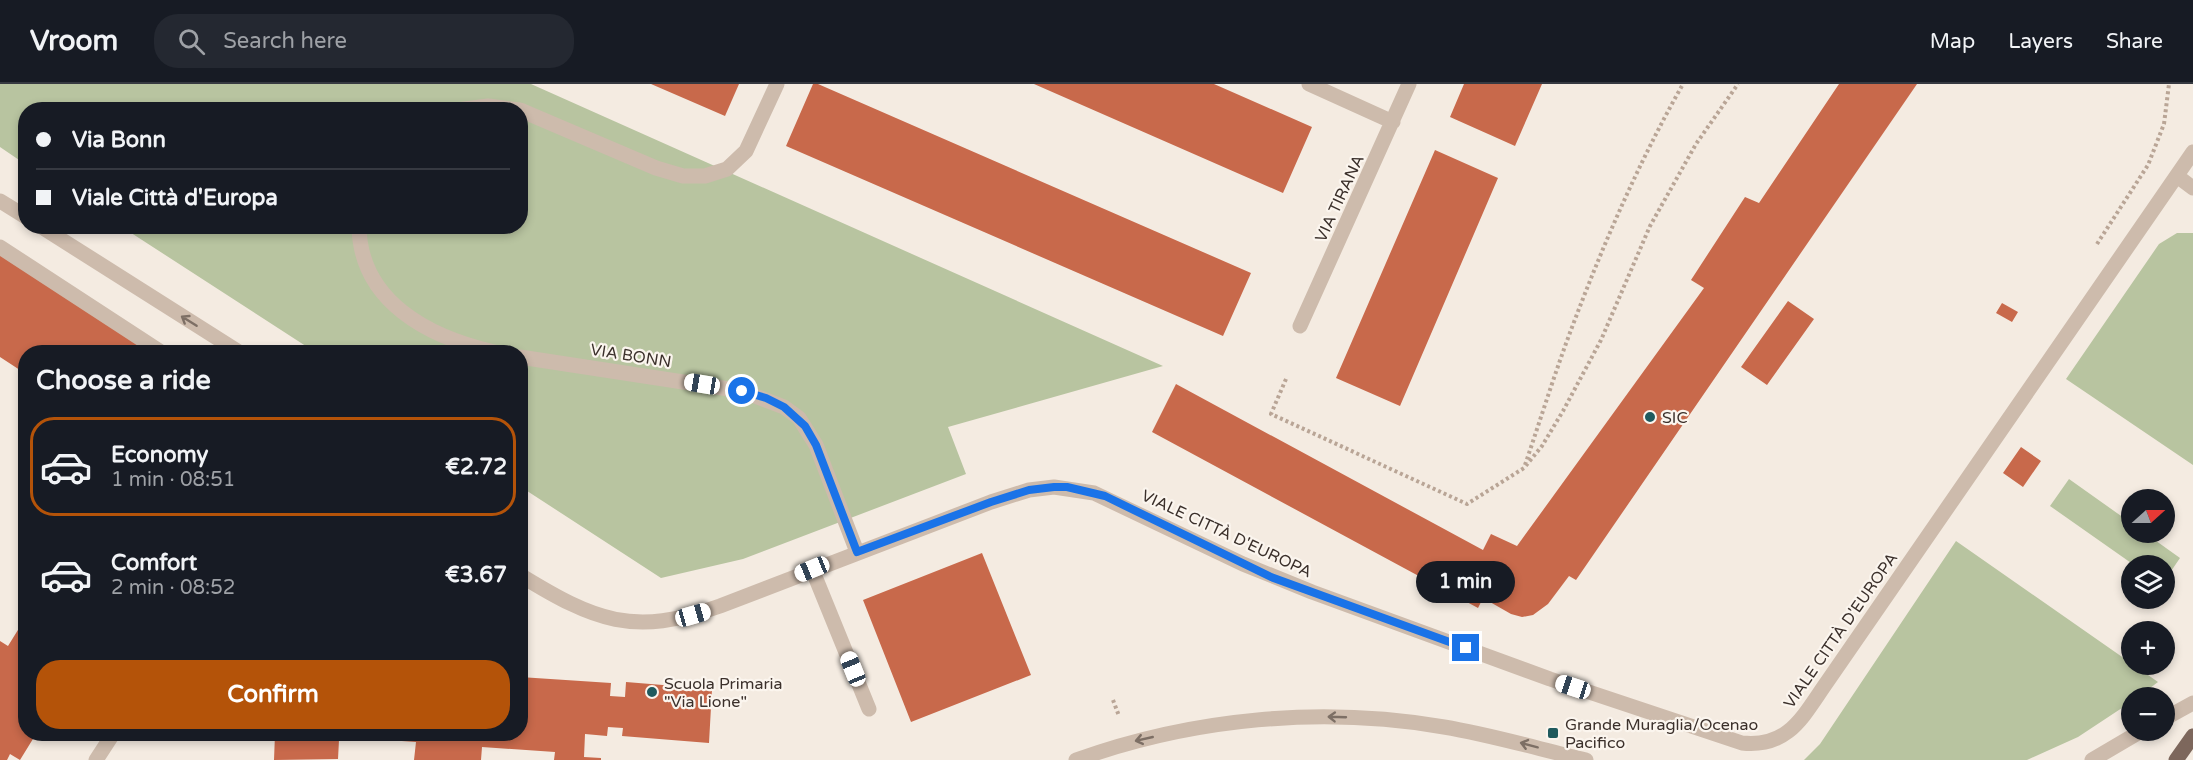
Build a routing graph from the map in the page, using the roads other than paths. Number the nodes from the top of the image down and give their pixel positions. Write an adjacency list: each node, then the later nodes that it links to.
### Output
1 (777, 84): 4 (street)
2 (1309, 84): 5 (street)
3 (1409, 84): 5 (street, VIA TIRANA)
4 (528, 113)
5 (1393, 122): 14 (street, VIA TIRANA)
6 (2193, 152): 7 (street, VIALE CITTÀ D'EUROPA)
7 (2177, 176): 8 (street); 19 (street, VIALE CITTÀ D'EUROPA)
8 (2193, 188)
9 (0, 201): 10 (street)
10 (18, 213)
11 (53, 234): 16 (street, one-way to 11)
12 (360, 234): 17 (street)
13 (0, 247): 15 (street)
14 (1300, 326)
15 (150, 345)
16 (228, 345)
17 (471, 345)
18 (528, 358): 19 (street, VIA BONN)
19 (857, 552): 20 (street, VIALE CITTÀ D'EUROPA)
20 (812, 569): 21 (street, VIALE CITTÀ D'EUROPA); 23 (street)
21 (528, 580)
22 (2193, 703): 24 (street)
23 (870, 709)
24 (2175, 713)
25 (2193, 736): 32 (main road)
26 (108, 741): 28 (street)
27 (2124, 741): 31 (street)
28 (96, 760)
29 (1076, 760): 30 (street, one-way to 29)
30 (1586, 760)
31 (2092, 760)
32 (2176, 760)

